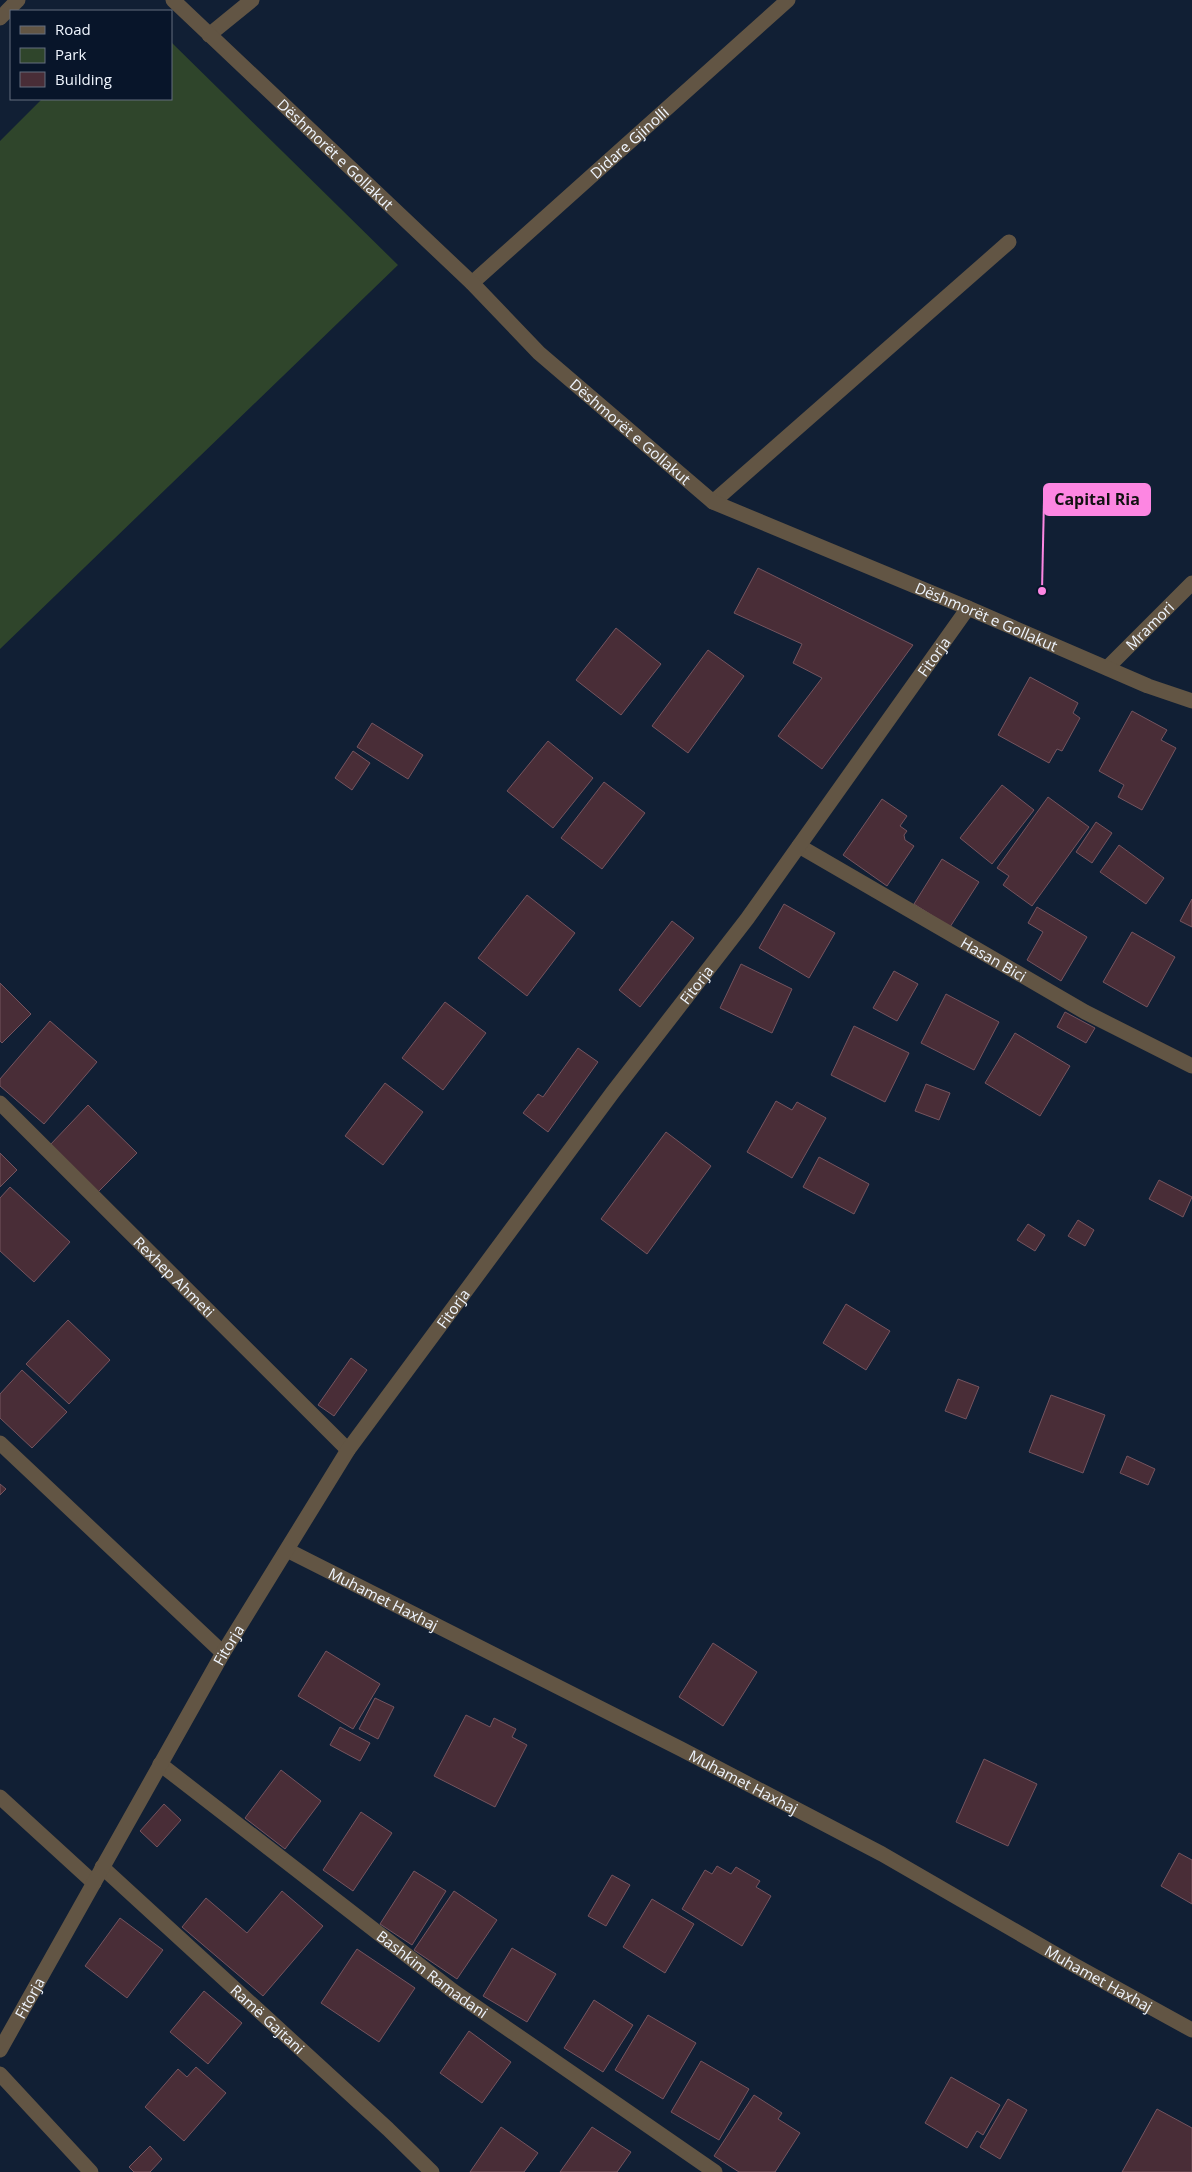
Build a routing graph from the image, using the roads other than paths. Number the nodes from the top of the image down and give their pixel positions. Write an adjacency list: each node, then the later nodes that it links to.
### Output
1 (18, 0): 5 (street)
2 (173, 0): 6 (street, Dëshmorët e Gollakut)
3 (252, 0): 6 (street)
4 (788, 0): 8 (street, Didare Gjinolli)
5 (0, 18)
6 (210, 35): 8 (street, Dëshmorët e Gollakut)
7 (1009, 242): 9 (street)
8 (472, 283): 9 (street, Dëshmorët e Gollakut)
9 (713, 502): 11 (street, Dëshmorët e Gollakut)
10 (1192, 583): 12 (street, Mramori)
11 (968, 608): 12 (street, Dëshmorët e Gollakut); 14 (street, Fitorja)
12 (1106, 668): 13 (street, Dëshmorët e Gollakut)
13 (1192, 701)
14 (799, 846): 15 (street, Hasan Bici); 18 (street, Fitorja)
15 (1192, 1066)
16 (0, 1103): 18 (street, Rexhep Ahmeti)
17 (0, 1444): 20 (street)
18 (348, 1450): 19 (street, Fitorja)
19 (287, 1550): 20 (street, Fitorja); 25 (street, Muhamet Haxhaj)
20 (223, 1653): 21 (street, Fitorja)
21 (160, 1764): 23 (street, Fitorja); 30 (street, Bashkim Ramadani)
22 (0, 1797): 24 (street)
23 (102, 1867): 24 (street, Fitorja); 29 (street, Ramë Gajtani)
24 (94, 1883): 26 (street, Fitorja)
25 (1192, 2030)
26 (0, 2050)
27 (0, 2074): 28 (street)
28 (91, 2172)
29 (432, 2172)
30 (715, 2172)

